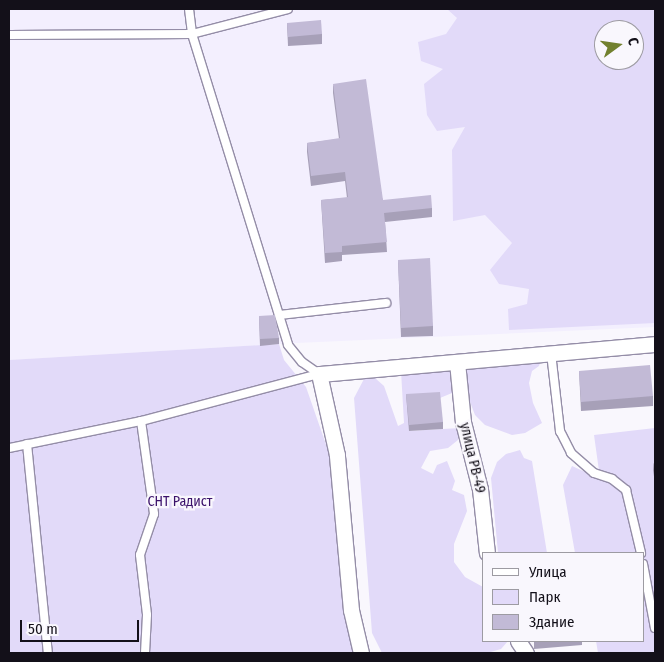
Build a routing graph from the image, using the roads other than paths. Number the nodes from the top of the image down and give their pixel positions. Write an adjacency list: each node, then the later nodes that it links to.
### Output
1 (189, 9): 3 (lane)
2 (288, 9): 3 (lane)
3 (192, 34): 4 (lane); 6 (lane)
4 (9, 35)
5 (386, 303): 6 (lane)
6 (279, 315): 10 (lane)
7 (655, 344): 8 (street)
8 (551, 353): 9 (street); 15 (lane)
9 (457, 362): 10 (street); 14 (street, улица РВ-49)
10 (319, 374): 11 (lane); 21 (street)
11 (141, 421): 12 (lane); 20 (lane)
12 (27, 444): 13 (lane); 19 (lane)
13 (9, 448)
14 (487, 552)
15 (641, 552)
16 (644, 569): 17 (lane)
17 (655, 628)
18 (519, 642): 22 (street)
19 (48, 653)
20 (145, 653)
21 (361, 653)
22 (526, 653)

